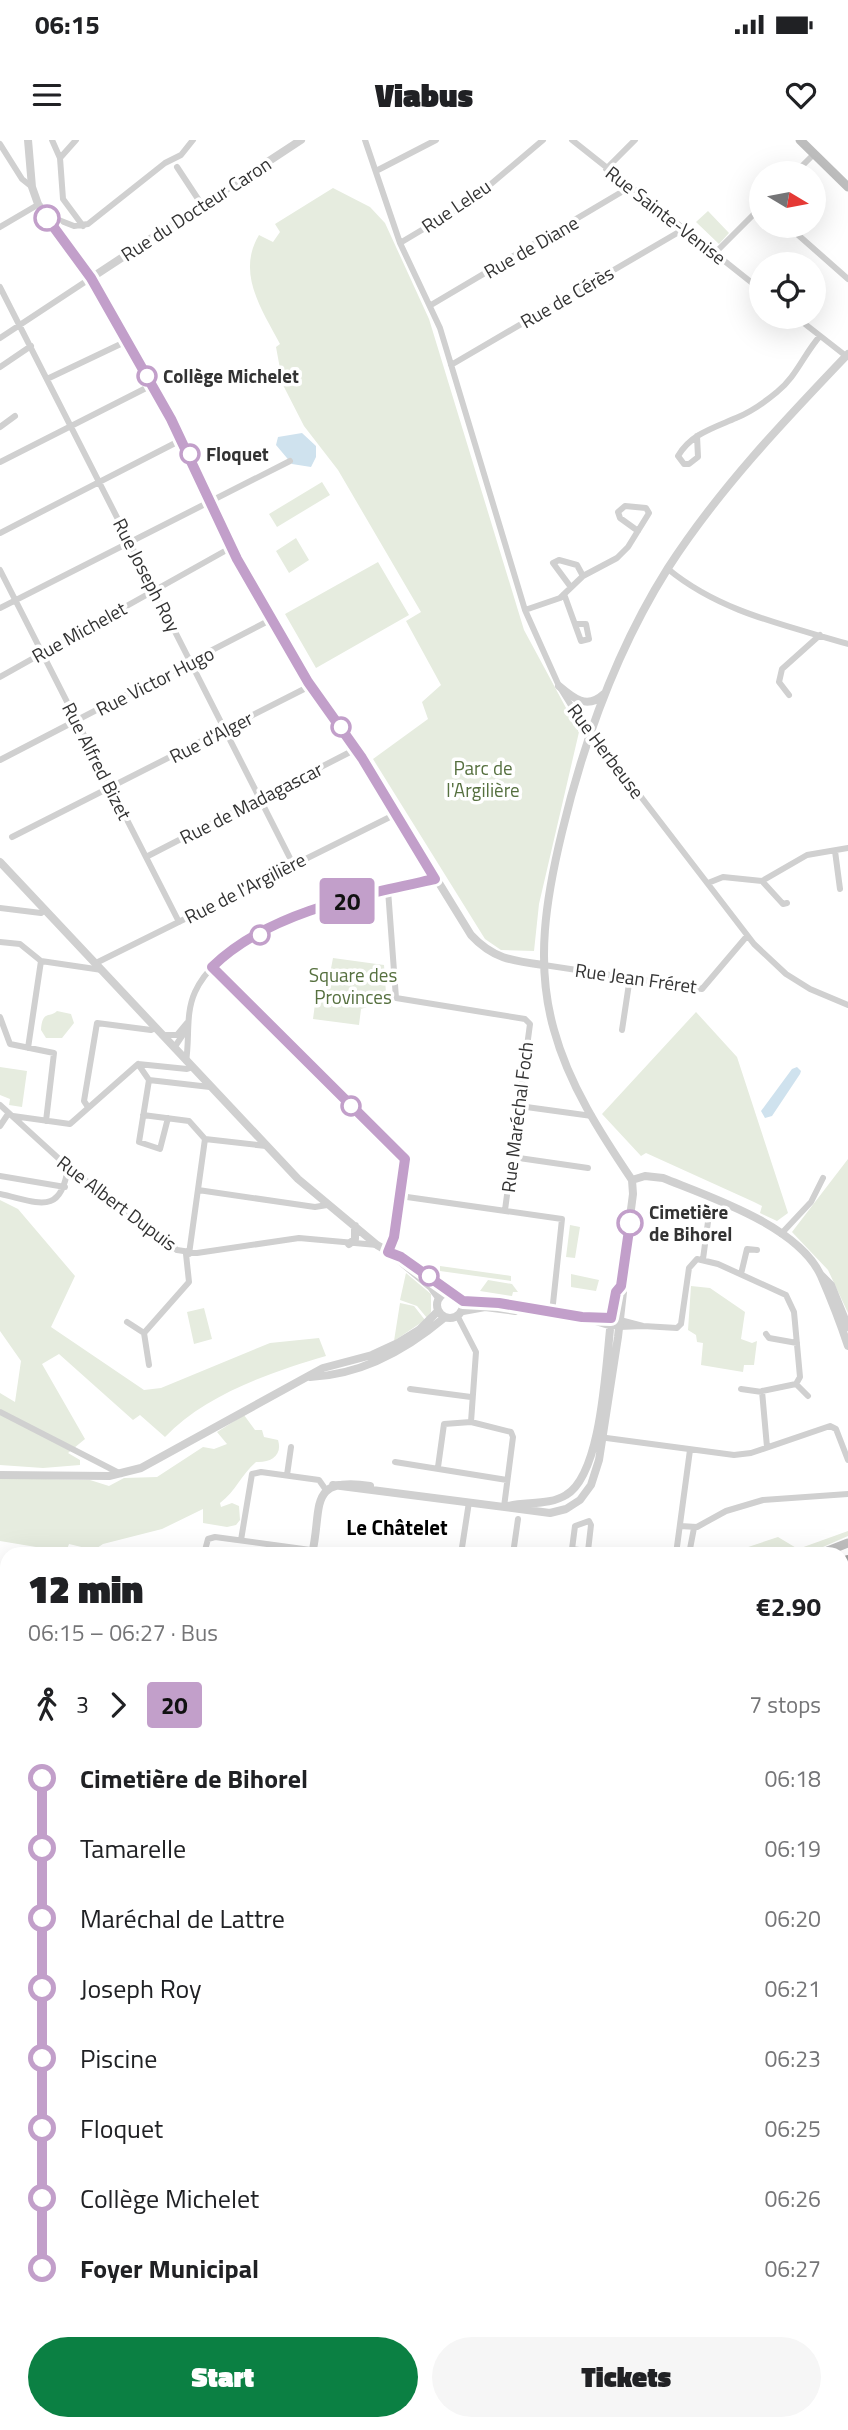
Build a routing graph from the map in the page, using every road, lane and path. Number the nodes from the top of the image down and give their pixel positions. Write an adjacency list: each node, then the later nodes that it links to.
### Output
1 (28, 140): 19 (street)
2 (52, 140): 14 (street)
3 (76, 140): 14 (street)
4 (193, 140): 26 (street)
5 (301, 140): 22 (street, Rue du Docteur Caron)
6 (365, 140): 18 (street, Rue Herbeuse)
7 (436, 140): 18 (street)
8 (543, 140): 30 (street, Rue Leleu)
9 (572, 140): 17 (street, Rue Sainte-Venise)
10 (635, 140): 17 (street)
11 (800, 140): 13 (main road)
12 (0, 144): 19 (street)
13 (814, 154): 15 (street); 21 (main road)
14 (60, 158): 26 (street)
15 (807, 161)
16 (177, 167): 22 (street)
17 (606, 169): 20 (street, Rue Sainte-Venise)
18 (376, 171): 30 (street, Rue Herbeuse)
19 (32, 187): 24 (street)
20 (631, 187): 28 (street, Rue Sainte-Venise); 37 (street, Rue de Diane)
21 (848, 187)
22 (202, 205): 32 (street, Rue du Docteur Caron)
23 (34, 207): 27 (street)
24 (45, 215): 26 (street); 32 (street)
25 (749, 219): 31 (street)
26 (83, 226)
27 (0, 227)
28 (684, 229): 31 (street, Rue Sainte-Venise); 45 (street, Rue de Cérès)
29 (802, 238): 33 (street)
30 (400, 243): 37 (street, Rue Herbeuse)
31 (715, 253): 34 (street, Rue Sainte-Venise)
32 (91, 278): 38 (street); 42 (street)
33 (848, 279)
34 (749, 280)
35 (0, 287): 36 (street, Rue Joseph Roy)
36 (3, 300): 38 (street, Rue Joseph Roy)
37 (431, 305): 45 (street, Rue Herbeuse)
38 (20, 325): 41 (street); 43 (street, Rue Joseph Roy)
39 (811, 329): 40 (street)
40 (820, 336): 44 (street); 52 (street)
41 (0, 338)
42 (127, 341): 47 (street); 48 (street)
43 (31, 346): 46 (street); 47 (street, Rue Joseph Roy)
44 (847, 355): 62 (street)
45 (451, 365): 70 (street, Rue Herbeuse)
46 (0, 368)
47 (47, 379): 50 (street, Rue Joseph Roy)
48 (152, 385): 50 (street); 53 (street)
49 (15, 416): 51 (street)
50 (72, 426): 54 (street); 56 (street, Rue Joseph Roy)
51 (0, 427)
52 (696, 436)
53 (183, 439): 56 (street); 57 (street)
54 (1, 459)
55 (290, 461): 57 (street)
56 (100, 482): 59 (street); 60 (street, Rue Joseph Roy)
57 (211, 502): 60 (street); 61 (street)
58 (638, 531): 58 (street); 64 (street)
59 (0, 533)
60 (130, 542): 66 (street, Rue Joseph Roy); 68 (street)
61 (232, 547): 66 (street, Rue Michelet); 71 (street)
62 (668, 569): 73 (street); 80 (street)
63 (0, 570): 68 (street, Rue Alfred Bizet)
64 (583, 576): 65 (street); 65 (street)
65 (570, 586): 67 (street)
66 (154, 590): 75 (street, Rue Michelet); 76 (street, Rue Joseph Roy)
67 (564, 594): 70 (street); 72 (street)
68 (15, 600): 69 (street); 75 (street, Rue Alfred Bizet)
69 (0, 608)
70 (525, 610): 79 (street, Rue Herbeuse)
71 (272, 620): 76 (street, Rue Victor Hugo); 78 (street)
72 (575, 624)
73 (820, 635): 74 (street); 81 (street)
74 (848, 644)
75 (43, 653): 77 (street, Rue Michelet); 82 (street, Rue Alfred Bizet)
76 (191, 662): 82 (street, Rue Victor Hugo); 83 (street, Rue Joseph Roy)
77 (0, 677)
78 (310, 685): 83 (street, Rue d'Alger); 85 (street)
79 (559, 686): 80 (street); 84 (street, Rue Herbeuse)
80 (606, 692): 84 (street)
81 (789, 695)
82 (76, 720): 86 (street, Rue Victor Hugo); 87 (street, Rue Alfred Bizet)
83 (226, 729): 87 (street, Rue d'Alger); 88 (street, Rue Joseph Roy)
84 (590, 736): 98 (street, Rue Herbeuse); 108 (street)
85 (356, 750): 88 (street, Rue de Madagascar); 89 (street)
86 (0, 760)
87 (111, 788): 90 (street, Rue d'Alger); 93 (street, Rue Alfred Bizet)
88 (261, 798): 93 (street, Rue de Madagascar); 95 (street, Rue Joseph Roy)
89 (396, 814): 95 (street, Rue de l'Argilière); 96 (street)
90 (12, 837)
91 (848, 848): 92 (street)
92 (835, 851): 97 (street); 99 (street)
93 (146, 857): 104 (street, Rue Alfred Bizet)
94 (0, 862): 103 (street)
95 (293, 864): 104 (street, Rue de l'Argilière)
96 (435, 879): 100 (street); 108 (street)
97 (762, 881): 98 (street); 101 (street)
98 (708, 883): 105 (street, Rue Herbeuse)
99 (840, 889)
100 (388, 890): 110 (street); 125 (street, Rue Maréchal Foch)
101 (787, 903)
102 (0, 908): 103 (street)
103 (45, 910): 109 (street)
104 (178, 922): 109 (street, Rue de l'Argilière)
105 (747, 936): 111 (street, Rue Jean Fréret); 112 (street, Rue Herbeuse)
106 (0, 942): 107 (street)
107 (41, 961): 109 (street); 118 (street)
108 (544, 965): 111 (street, Rue Jean Fréret); 129 (street)
109 (99, 967): 115 (street)
110 (212, 967): 114 (street); 144 (street)
111 (630, 977): 116 (street)
112 (848, 1005)
113 (0, 1017): 118 (street)
114 (188, 1022): 117 (street); 119 (street); 121 (street)
115 (155, 1028): 117 (street); 126 (street)
116 (622, 1030)
117 (162, 1035): 119 (street)
118 (28, 1048): 131 (street)
119 (174, 1048): 121 (street)
120 (138, 1064): 121 (street); 122 (street); 126 (street)
121 (190, 1064): 123 (street)
122 (149, 1080): 123 (street); 128 (street)
123 (210, 1087): 134 (street)
124 (0, 1105): 127 (street, Rue Albert Dupuis)
125 (519, 1106): 129 (street); 135 (street, Rue Maréchal Foch)
126 (88, 1107): 131 (street)
127 (10, 1115): 131 (street); 132 (street); 136 (street, Rue Albert Dupuis)
128 (143, 1115): 130 (street); 130 (street)
129 (592, 1116): 140 (street)
130 (168, 1118): 133 (street)
131 (46, 1121)
132 (0, 1126)
133 (205, 1139): 134 (street); 142 (street)
134 (267, 1146): 145 (street)
135 (512, 1157): 137 (street); 147 (street, Rue Maréchal Foch)
136 (68, 1167): 141 (street); 154 (street, Rue Albert Dupuis)
137 (588, 1168)
138 (0, 1176): 141 (street)
139 (823, 1178): 149 (street)
140 (632, 1180): 149 (street); 165 (street)
141 (65, 1187): 143 (street)
142 (198, 1190): 145 (street); 154 (street)
143 (0, 1194)
144 (400, 1196): 147 (street); 153 (street)
145 (327, 1205): 148 (street)
146 (710, 1207): 155 (street)
147 (505, 1210): 161 (street)
148 (355, 1226): 150 (street); 151 (street)
149 (781, 1234): 157 (street)
150 (349, 1244): 151 (street, Rue Albert Dupuis); 154 (street, Rue Albert Dupuis)
151 (377, 1245): 153 (street)
152 (757, 1250): 156 (street)
153 (391, 1253): 158 (street); 159 (street)
154 (188, 1254): 167 (street)
155 (703, 1259): 156 (street); 165 (street)
156 (741, 1274): 169 (street)
157 (821, 1275): 166 (street); 170 (street)
158 (448, 1292): 159 (street); 160 (street)
159 (439, 1298): 162 (street)
160 (463, 1301): 161 (street); 163 (street)
161 (550, 1313): 163 (street); 165 (street)
162 (441, 1314): 163 (street); 187 (street)
163 (461, 1314): 177 (street)
164 (127, 1322): 167 (street)
165 (615, 1323): 180 (street)
166 (848, 1327)
167 (144, 1333): 171 (street)
168 (766, 1334): 169 (street)
169 (797, 1343): 172 (street)
170 (848, 1346)
171 (149, 1365)
172 (796, 1384): 175 (street); 176 (street)
173 (410, 1389): 177 (street)
174 (741, 1390): 175 (street)
175 (762, 1392): 182 (street)
176 (808, 1396)
177 (471, 1397): 179 (street)
178 (0, 1412): 187 (street)
179 (471, 1422): 186 (street); 190 (street)
180 (599, 1437): 183 (street); 194 (street)
181 (290, 1447): 189 (street)
182 (767, 1447): 183 (street); 184 (street)
183 (690, 1450): 196 (street)
184 (848, 1460)
185 (396, 1462): 186 (street)
186 (438, 1467): 190 (street)
187 (121, 1474): 188 (street)
188 (0, 1475)
189 (286, 1475): 191 (street); 198 (street)
190 (507, 1480): 194 (street)
191 (330, 1488): 193 (street); 201 (street)
192 (848, 1494): 197 (street)
193 (466, 1502): 194 (street); 202 (street)
194 (503, 1507)
195 (518, 1519): 203 (street)
196 (680, 1526): 197 (street); 206 (street)
197 (694, 1528): 207 (street)
198 (241, 1540): 199 (street); 200 (street)
199 (205, 1547)
200 (283, 1547)
201 (314, 1547)
202 (462, 1547)
203 (514, 1547)
204 (572, 1547): 205 (street)
205 (589, 1547)
206 (677, 1547)
207 (691, 1547)

